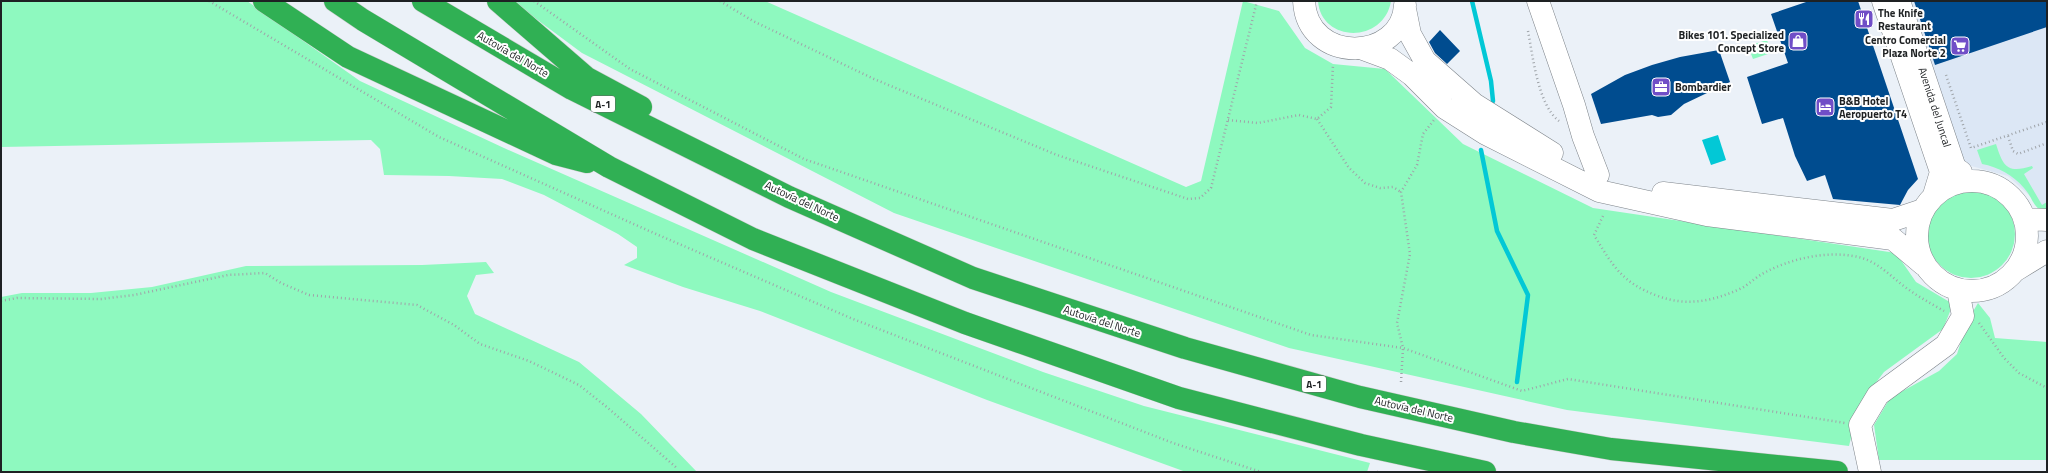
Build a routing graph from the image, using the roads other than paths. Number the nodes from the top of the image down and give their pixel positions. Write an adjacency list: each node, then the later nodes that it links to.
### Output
1 (264, 1): 11 (highway)
2 (335, 1): 11 (highway)
3 (423, 1): 14 (highway, Autovía del Norte / A-1)
4 (498, 1): 14 (highway)
5 (1538, 1): 12 (street)
6 (1883, 1): 15 (street, Avenida del Juncal)
7 (1899, 1): 13 (street, Avenida del Juncal)
8 (1301, 5): 10 (street)
9 (1405, 5): 10 (street); 12 (street)
10 (1363, 49): 19 (street)
11 (609, 167): 22 (highway)
12 (1598, 175): 15 (street)
13 (1975, 181): 15 (street); 16 (street)
14 (789, 197): 23 (highway, Autovía del Norte / A-1)
15 (1928, 203): 19 (street)
16 (2025, 219): 17 (street); 20 (street)
17 (2047, 220)
18 (2047, 251): 20 (street)
19 (1924, 265): 21 (street)
20 (2016, 270): 21 (street)
21 (1958, 290): 24 (street)
22 (1485, 472)
23 (1837, 472)
24 (1870, 472)

